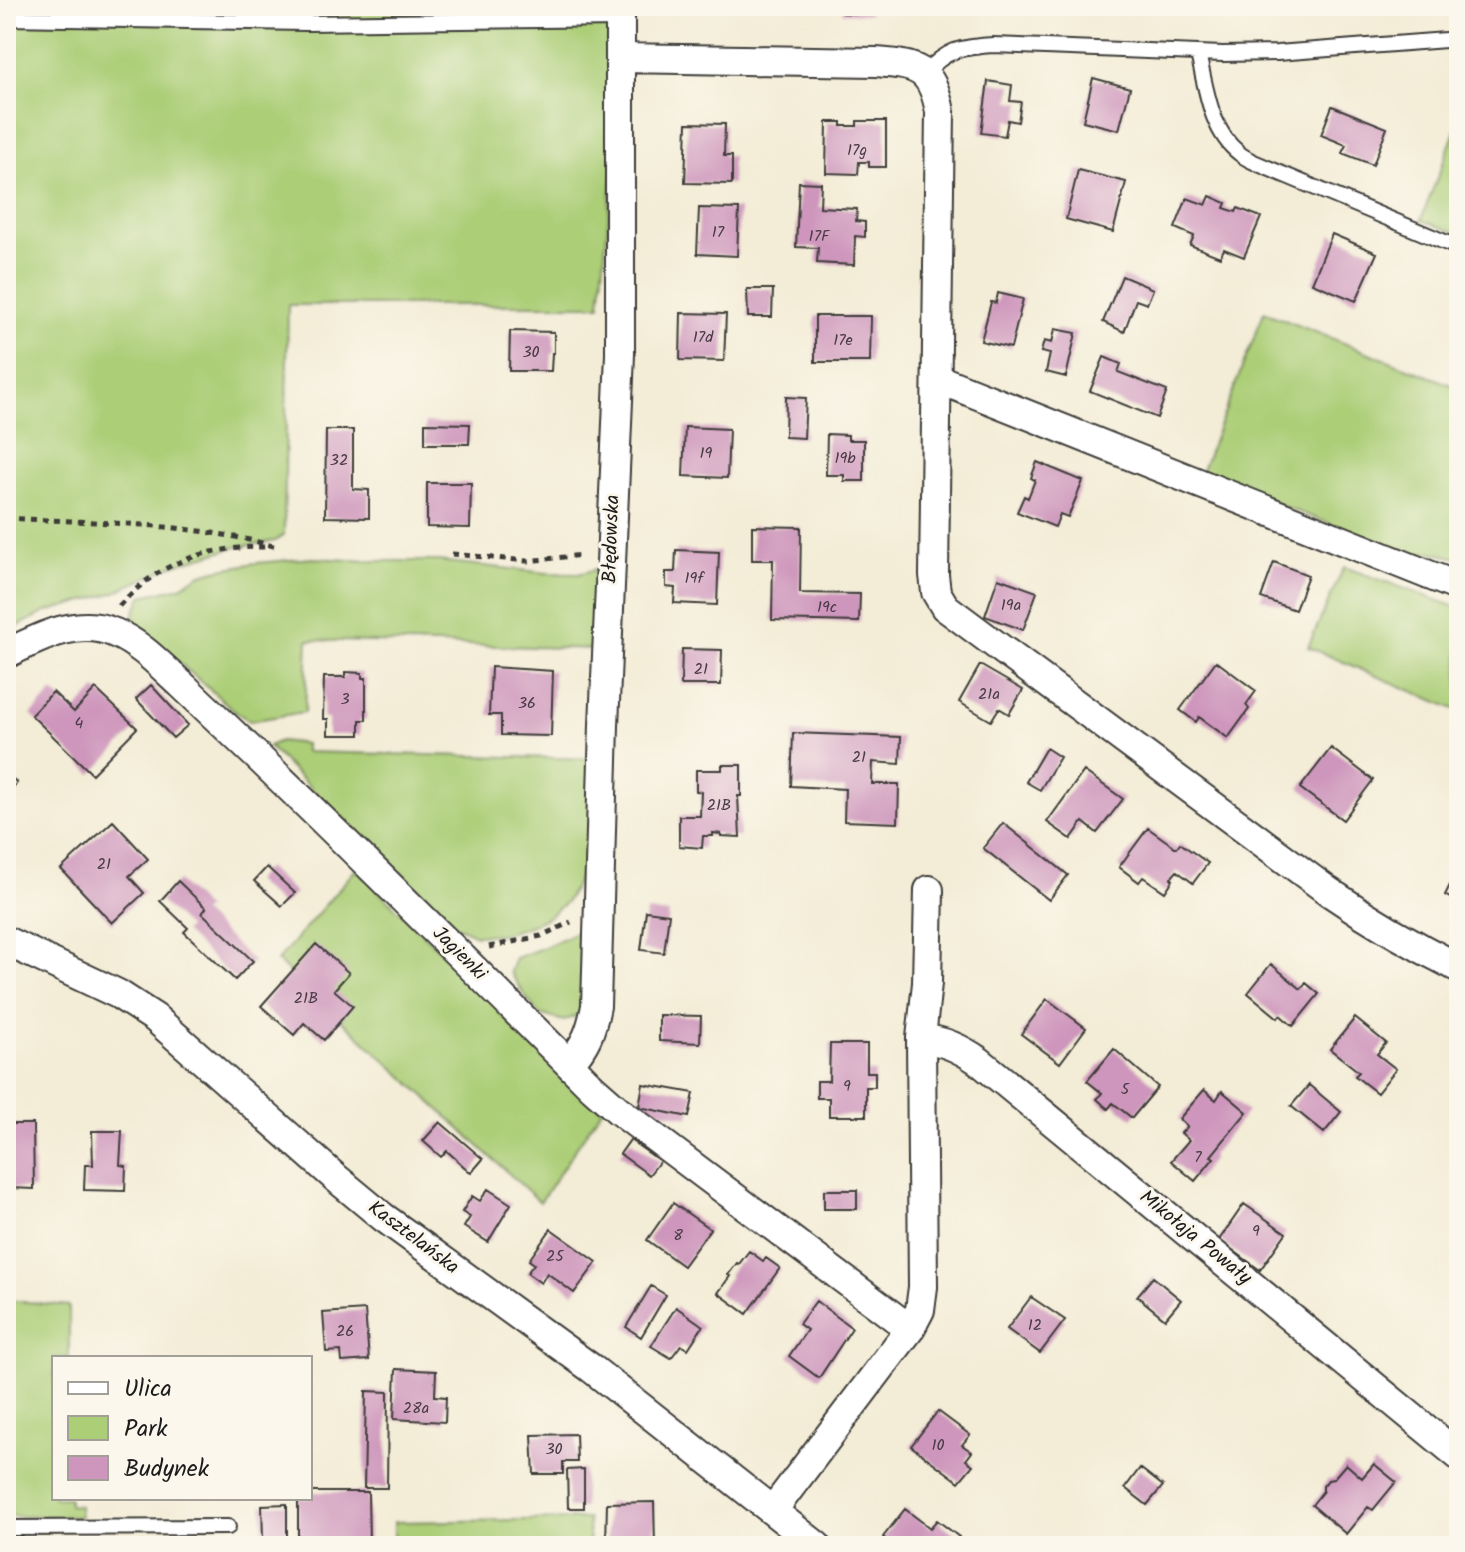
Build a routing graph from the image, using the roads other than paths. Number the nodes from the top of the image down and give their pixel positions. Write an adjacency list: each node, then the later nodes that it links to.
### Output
1 (620, 12): 2 (lane); 5 (street, Błędowska)
2 (6, 18)
3 (1459, 39): 4 (lane)
4 (1198, 54): 6 (lane); 7 (lane)
5 (620, 58): 6 (street); 15 (street, Błędowska)
6 (925, 73): 8 (street)
7 (1459, 248)
8 (938, 379): 9 (street); 13 (street)
9 (1459, 587)
10 (6, 654): 15 (street, Jagienki)
11 (929, 890): 14 (street)
12 (6, 941): 18 (street, Kasztelańska)
13 (1459, 968)
14 (921, 1038): 16 (street); 17 (street, Mikołaja Powały)
15 (569, 1064): 16 (street, Jagienki)
16 (910, 1329): 18 (street)
17 (1459, 1456)
18 (773, 1510): 21 (street, Kasztelańska)
19 (228, 1527): 20 (lane)
20 (6, 1528)
21 (817, 1546)

